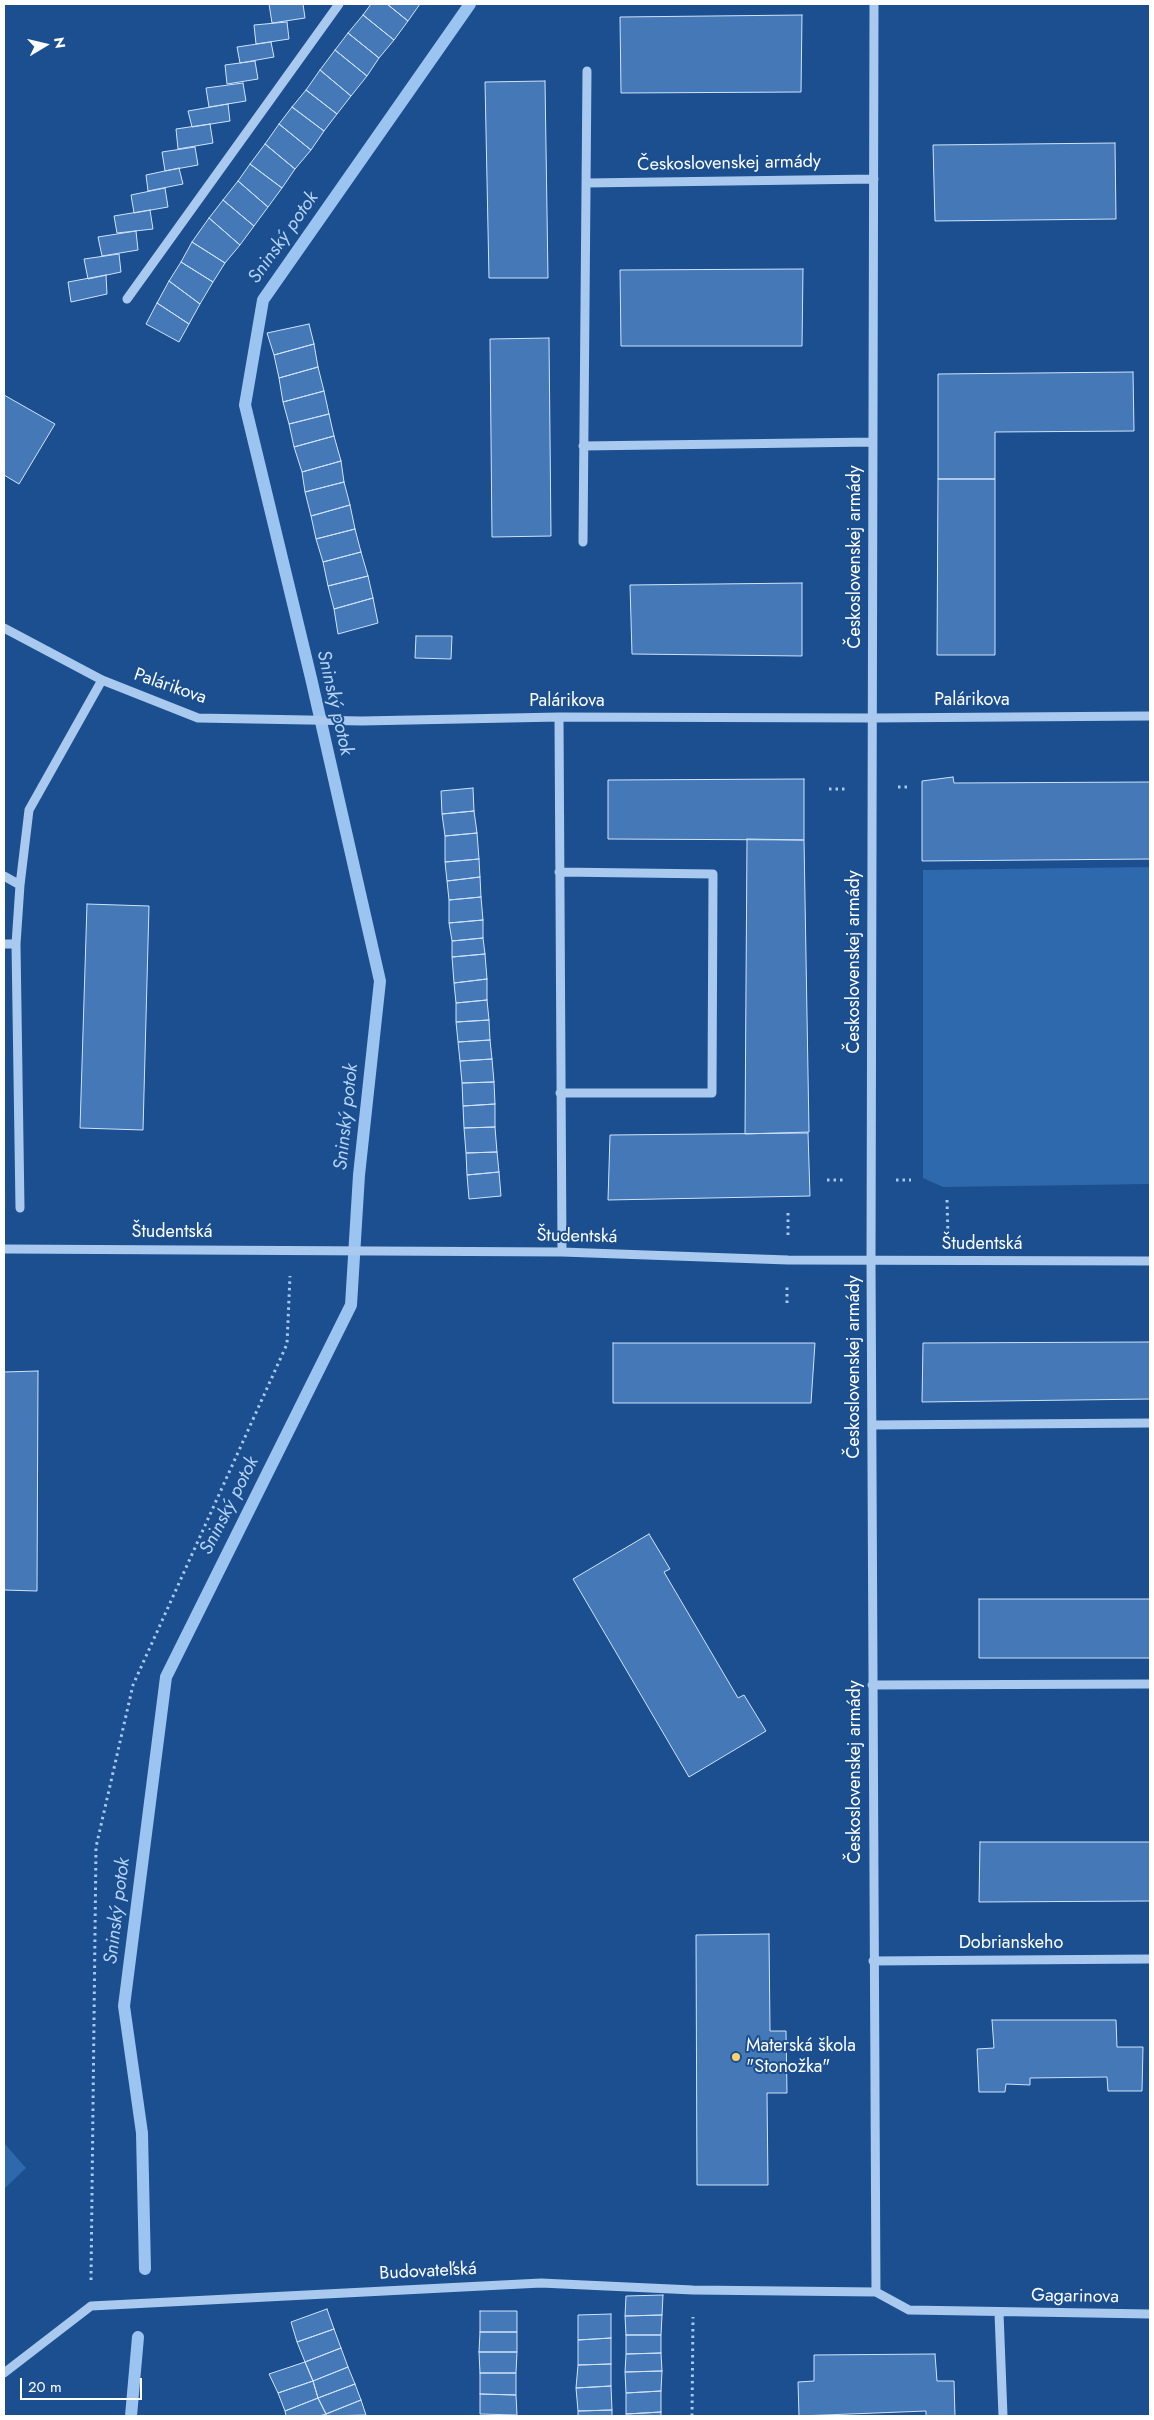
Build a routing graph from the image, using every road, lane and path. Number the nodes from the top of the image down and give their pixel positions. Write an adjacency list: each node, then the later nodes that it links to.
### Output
1 (339, 4): 6 (street)
2 (874, 4): 4 (street, Československej armády)
3 (586, 71): 5 (street)
4 (874, 179): 5 (street, Československej armády); 7 (street, Československej armády)
5 (586, 183): 8 (street)
6 (127, 299)
7 (873, 442): 8 (street, Československej armády); 14 (street, Československej armády)
8 (583, 446): 9 (street)
9 (583, 542)
10 (4, 628): 11 (street, Palárikova)
11 (102, 680): 13 (street, Palárikova); 19 (street)
12 (1150, 716): 14 (street, Palárikova)
13 (559, 717): 14 (street, Palárikova); 17 (street)
14 (872, 718): 35 (street, Československej armády)
15 (829, 789): 16 (path)
16 (846, 789)
17 (560, 872): 22 (street); 22 (street)
18 (4, 876): 19 (street)
19 (20, 884): 21 (street)
20 (4, 944): 21 (street)
21 (16, 944): 28 (street)
22 (560, 1093): 34 (street)
23 (827, 1180): 24 (path)
24 (848, 1180)
25 (891, 1180): 26 (path)
26 (910, 1180)
27 (947, 1200): 30 (path)
28 (20, 1208)
29 (788, 1213): 31 (path)
30 (948, 1235)
31 (788, 1236)
32 (4, 1249): 33 (street, Študentská)
33 (291, 1250): 34 (street, Študentská); 47 (path)
34 (562, 1252): 35 (street, Študentská)
35 (871, 1260): 36 (street, Študentská); 40 (street, Československej armády)
36 (1150, 1261)
37 (788, 1284): 38 (path)
38 (787, 1303)
39 (1150, 1423): 40 (street)
40 (872, 1425): 42 (street, Československej armády)
41 (1150, 1684): 42 (street)
42 (872, 1685): 44 (street, Československej armády)
43 (1150, 1959): 44 (street, Dobrianskeho)
44 (873, 1961): 46 (street, Československej armády)
45 (693, 2290): 46 (street, Budovateľská); 47 (street, Budovateľská); 51 (path)
46 (876, 2292): 48 (street, Gagarinova)
47 (91, 2306): 50 (street)
48 (998, 2313): 49 (street, Gagarinova); 52 (street)
49 (1150, 2314)
50 (4, 2373)
51 (692, 2416)
52 (1003, 2416)

